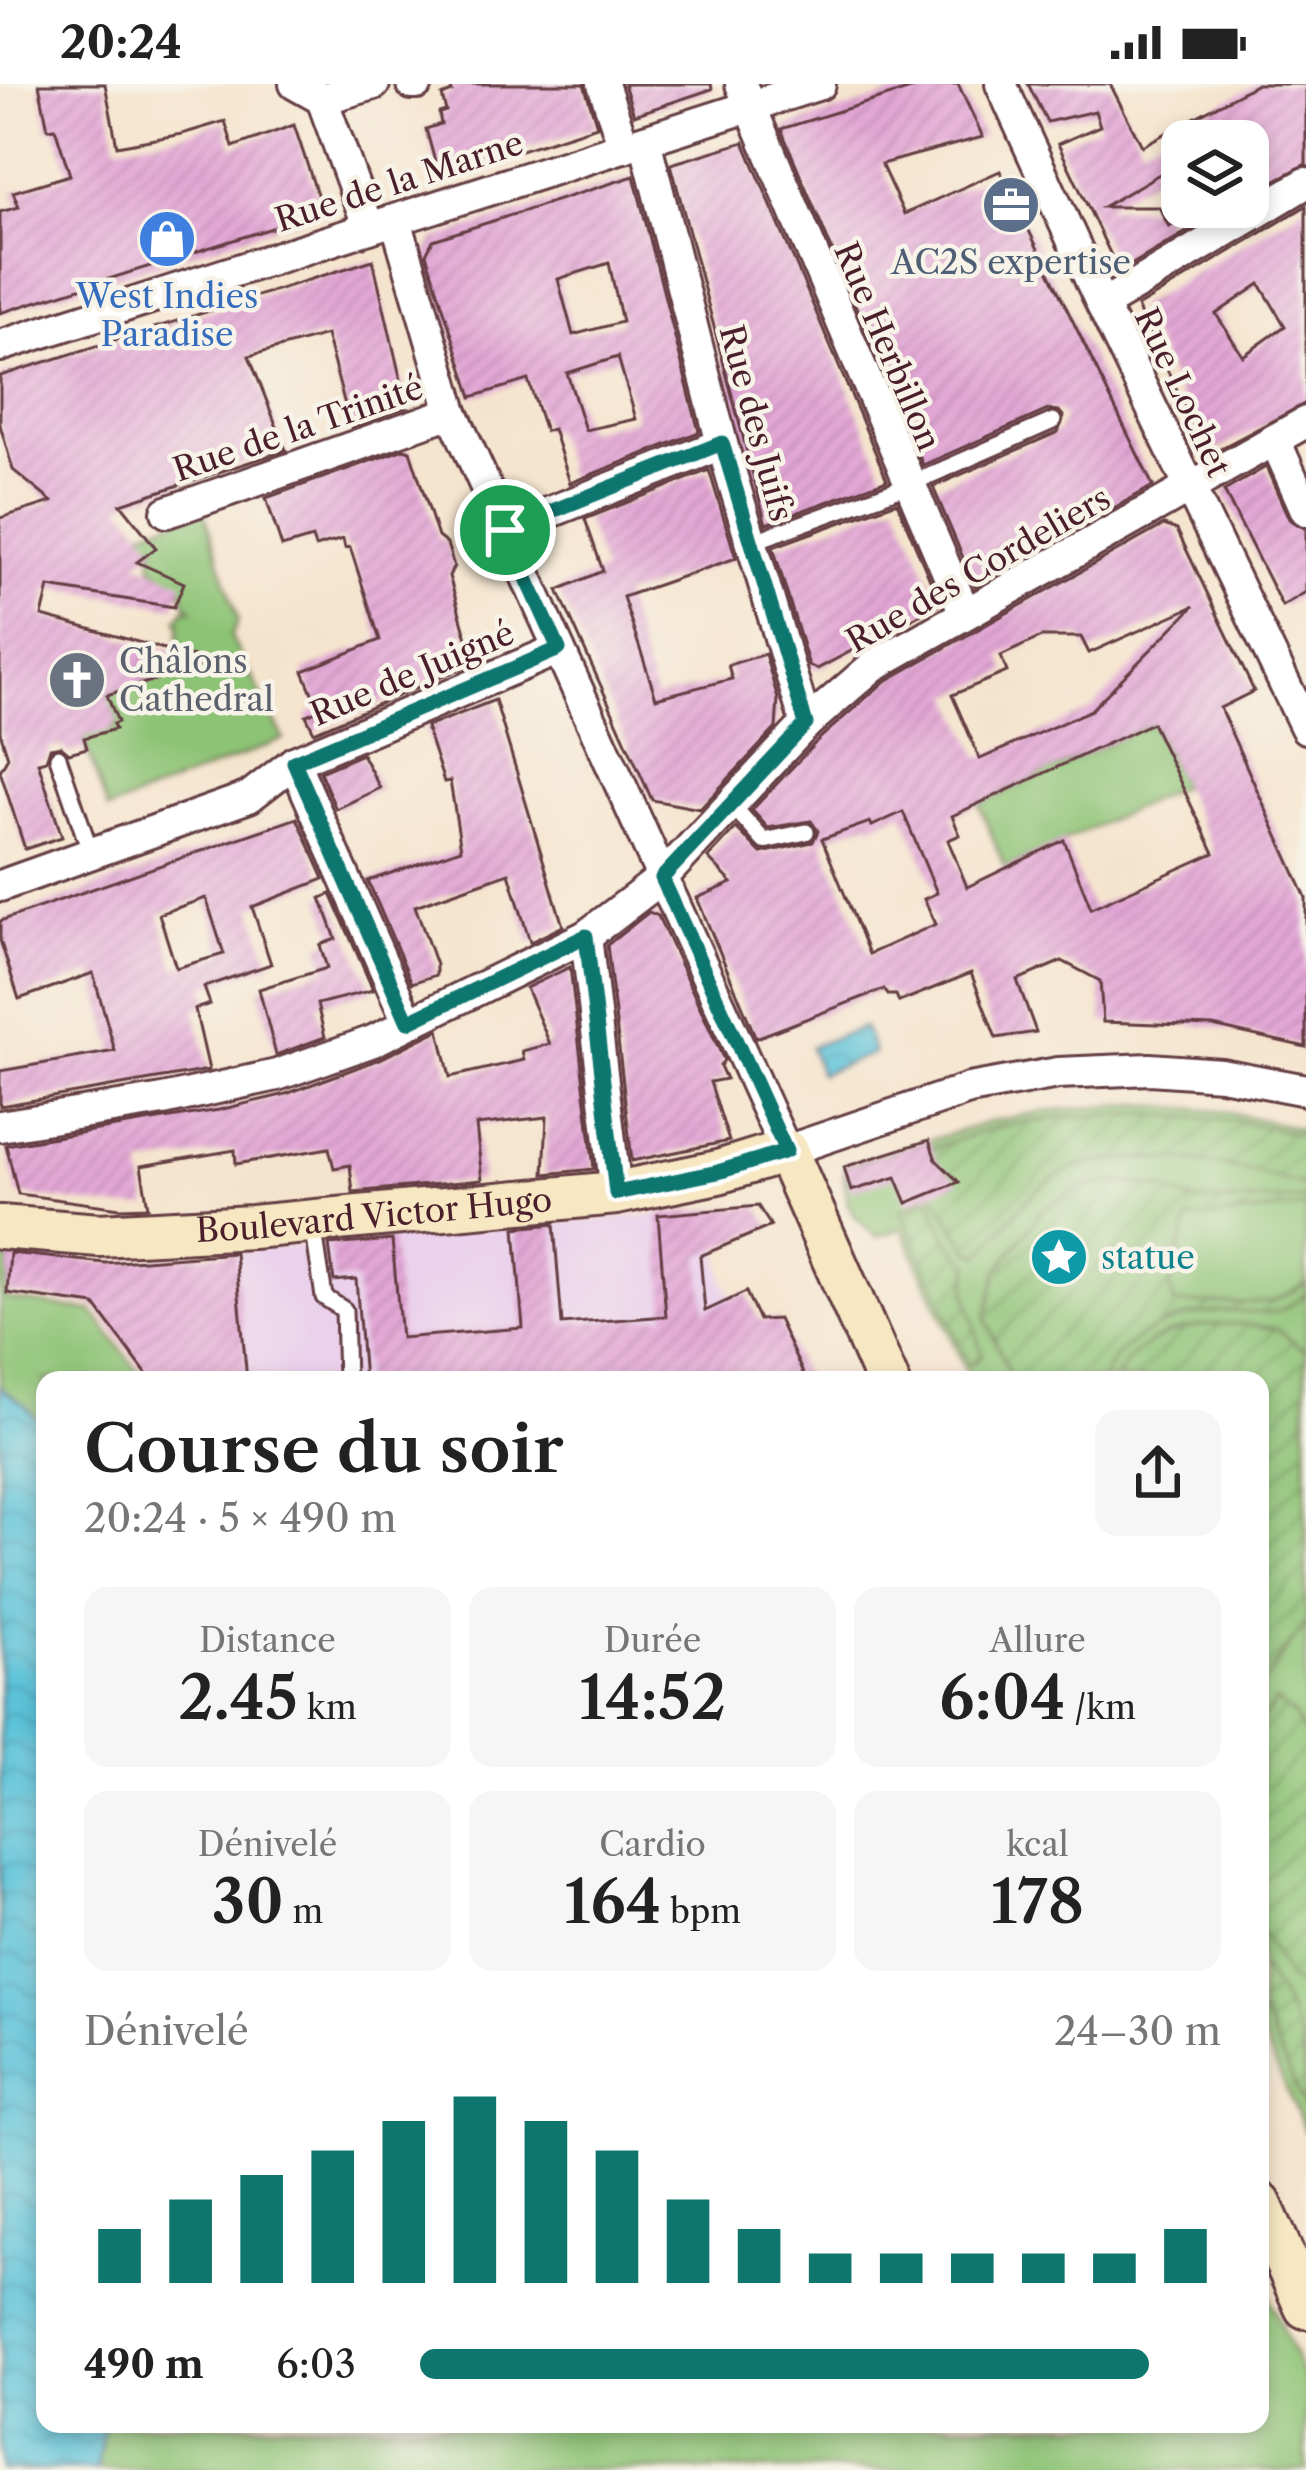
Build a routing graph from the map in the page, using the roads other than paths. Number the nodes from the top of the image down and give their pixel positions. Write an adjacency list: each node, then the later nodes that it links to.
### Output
1 (295, 84): 7 (street)
2 (374, 84): 7 (street)
3 (603, 84): 8 (street, Rue des Juifs)
4 (820, 84): 6 (street, Rue de la Marne)
5 (1001, 84): 11 (street, Rue Lochet)
6 (745, 95): 8 (street, Rue de la Marne); 18 (street, Rue Herbillon)
7 (322, 99): 10 (street)
8 (635, 143): 10 (street, Rue de la Marne); 17 (street, Rue des Juifs)
9 (1306, 183): 11 (street)
10 (382, 224): 12 (street, Rue de la Marne); 13 (street)
11 (1102, 305): 19 (street, Rue Lochet)
12 (0, 346)
13 (452, 412): 21 (street, Rue de la Trinité); 22 (street)
14 (1053, 421): 18 (lane)
15 (1306, 422): 16 (street, Rue des Cordeliers)
16 (1275, 440): 19 (street, Rue des Cordeliers); 20 (street)
17 (722, 443): 22 (street); 23 (street, Rue des Juifs)
18 (908, 485): 23 (lane); 24 (street, Rue Herbillon)
19 (1190, 490): 24 (street, Rue des Cordeliers); 27 (street, Rue Lochet)
20 (1306, 510)
21 (167, 512)
22 (505, 530): 25 (street)
23 (752, 542): 26 (street, Rue des Juifs)
24 (964, 611): 26 (street, Rue des Cordeliers)
25 (559, 649): 29 (street, Rue de Juigné); 33 (street)
26 (806, 724): 30 (street, Rue des Cordeliers)
27 (1306, 728)
28 (58, 757): 32 (lane)
29 (294, 762): 32 (street, Rue de Juigné); 36 (street)
30 (730, 804): 31 (lane); 33 (street, Rue des Cordeliers)
31 (806, 832)
32 (91, 854): 34 (street, Rue de Juigné)
33 (662, 878): 35 (street, Rue des Cordeliers); 39 (street)
34 (0, 886)
35 (586, 936): 36 (street, Rue des Cordeliers); 40 (street)
36 (408, 1022): 38 (street, Rue des Cordeliers)
37 (1306, 1090): 39 (street, Boulevard Victor Hugo)
38 (0, 1126)
39 (786, 1151): 40 (main road, Boulevard Victor Hugo); 44 (main road)
40 (616, 1193): 41 (main road, Boulevard Victor Hugo)
41 (313, 1222): 42 (main road, Boulevard Victor Hugo); 43 (lane)
42 (0, 1227)
43 (346, 1371)
44 (883, 1371)
45 (1269, 2224): 46 (main road)
46 (1306, 2307)

